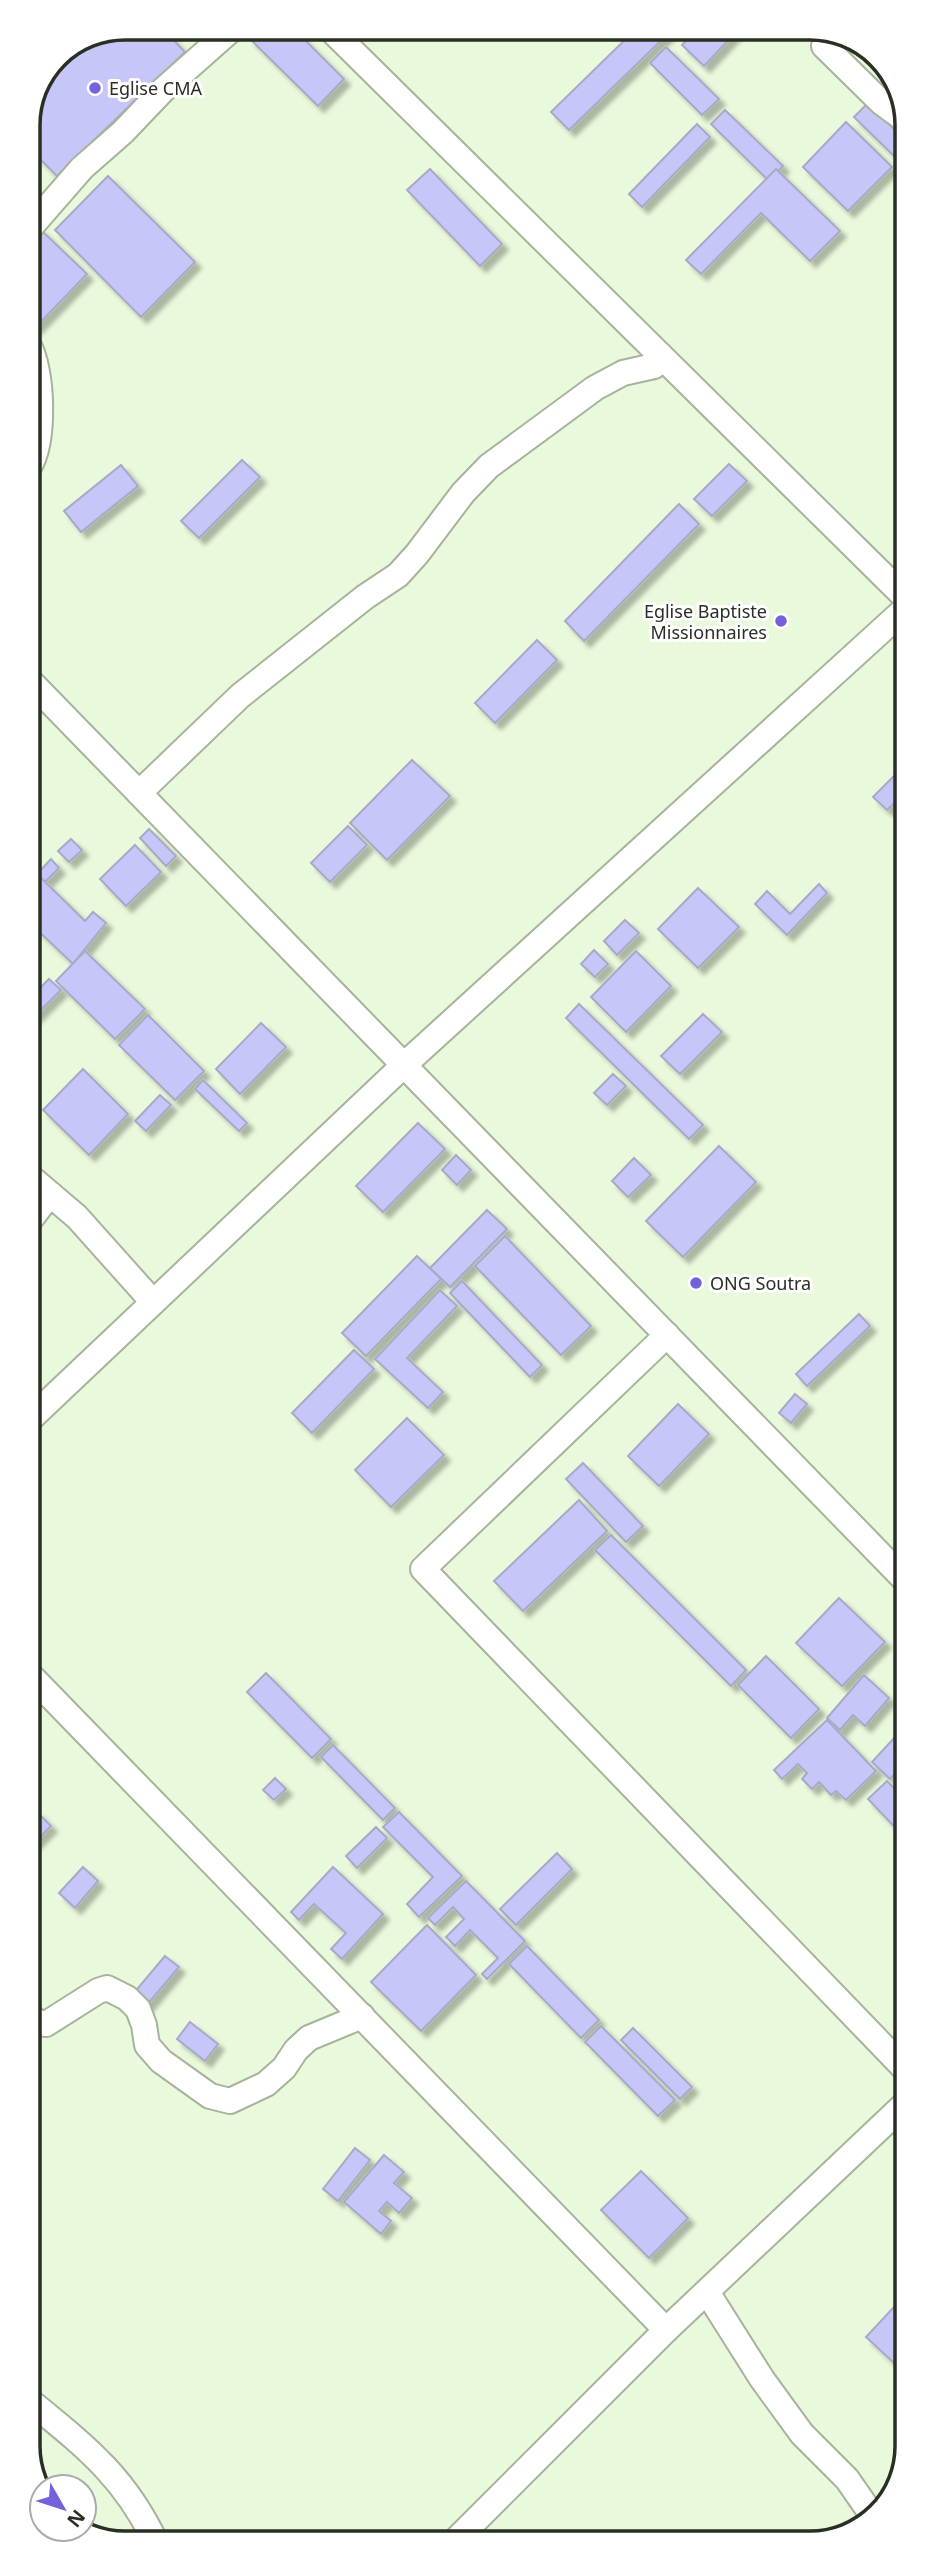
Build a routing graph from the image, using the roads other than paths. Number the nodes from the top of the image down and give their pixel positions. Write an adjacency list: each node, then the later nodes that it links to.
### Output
1 (219, 40): 5 (street)
2 (341, 40): 6 (street)
3 (824, 46): 4 (street)
4 (893, 111)
5 (40, 216)
6 (660, 355): 7 (street); 10 (street)
7 (895, 587)
8 (895, 618): 11 (street)
9 (40, 691): 10 (street)
10 (139, 793): 11 (street)
11 (404, 1065): 15 (street); 16 (street)
12 (40, 1186): 13 (street)
13 (50, 1194): 14 (street); 15 (street)
14 (40, 1207)
15 (153, 1302): 17 (street)
16 (667, 1335): 18 (street); 22 (street)
17 (40, 1409)
18 (895, 1570)
19 (40, 1685): 20 (street)
20 (362, 2016): 21 (street); 25 (street)
21 (40, 2023)
22 (895, 2059)
23 (895, 2113): 24 (street)
24 (707, 2292): 25 (street); 27 (street)
25 (666, 2330): 29 (street)
26 (40, 2409): 28 (street)
27 (867, 2508)
28 (149, 2531)
29 (465, 2531)

